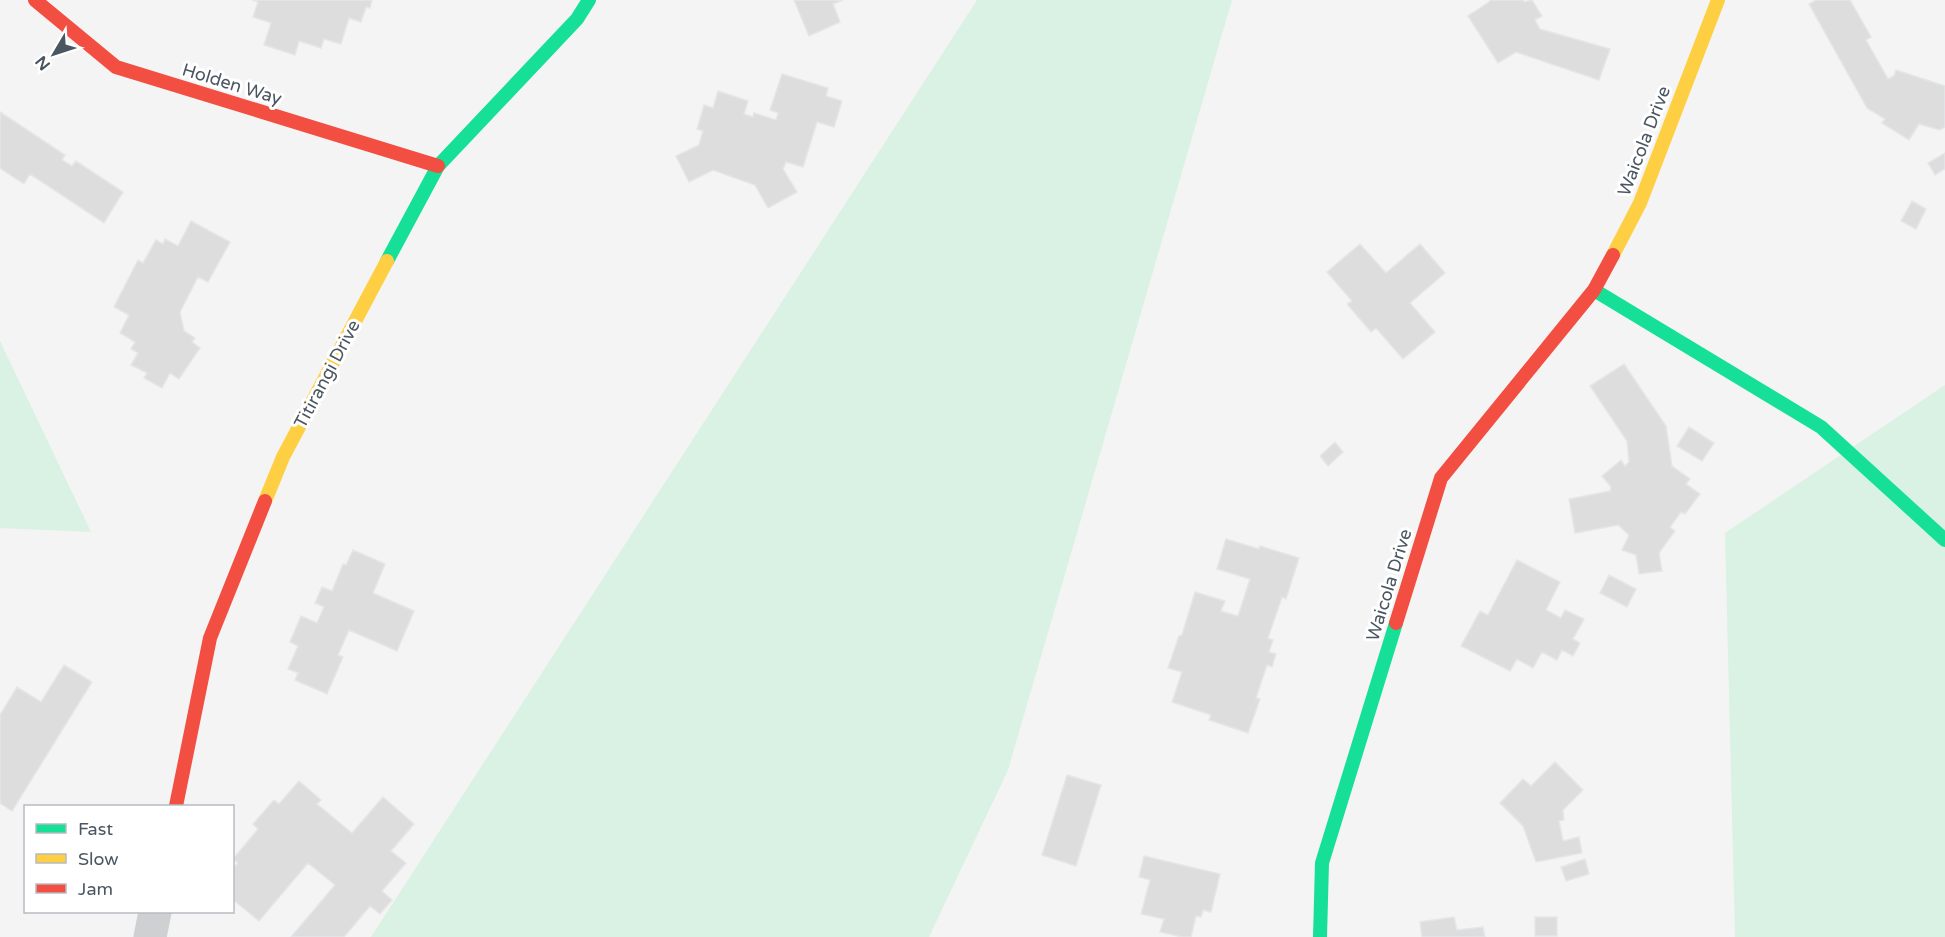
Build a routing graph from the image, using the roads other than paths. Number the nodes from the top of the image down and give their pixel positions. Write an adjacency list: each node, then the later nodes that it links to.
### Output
1 (35, 0): 4 (street, Holden Way)
2 (589, 0): 4 (street, Titirangi Drive)
3 (1718, 0): 5 (street, Waicola Drive)
4 (438, 166): 7 (street, Titirangi Drive)
5 (1594, 290): 6 (street); 10 (street, Waicola Drive)
6 (1945, 540)
7 (176, 805)
8 (155, 913): 9 (street)
9 (150, 937)
10 (1320, 937)

